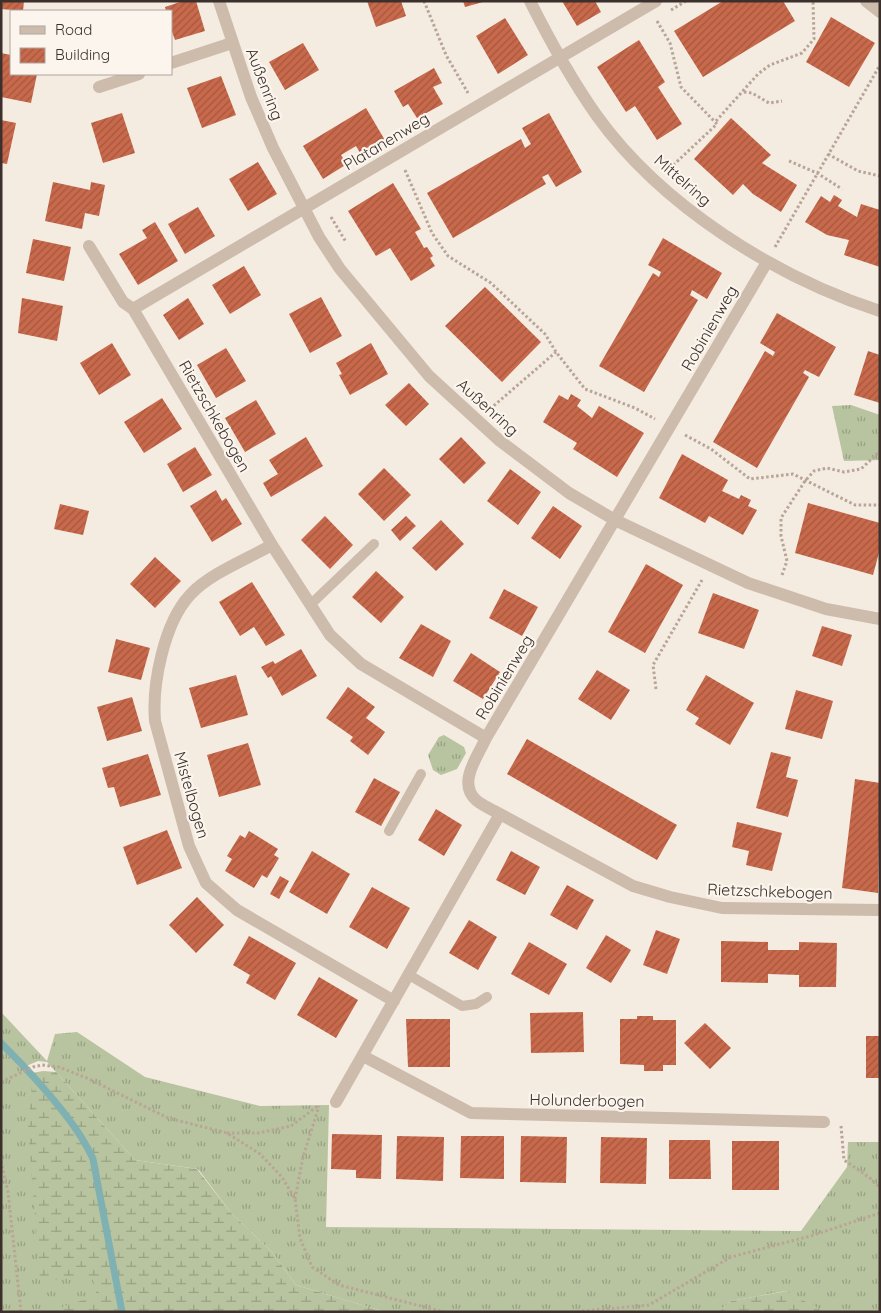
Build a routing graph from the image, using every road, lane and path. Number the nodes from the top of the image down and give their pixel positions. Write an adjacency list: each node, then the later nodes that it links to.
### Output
1 (219, 1): 9 (street, Außenring)
2 (424, 1): 17 (path)
3 (530, 1): 10 (street, Mittelring)
4 (656, 1): 10 (street, Platanenweg)
5 (813, 1): 15 (path)
6 (866, 1): 7 (street)
7 (880, 12)
8 (656, 19): 18 (path)
9 (232, 43): 11 (street, Außenring); 27 (street, Außenring)
10 (559, 58): 17 (street, Platanenweg); 24 (street, Mittelring)
11 (172, 63)
12 (880, 65): 20 (path)
13 (136, 75): 14 (street)
14 (99, 87)
15 (743, 92): 16 (path); 18 (path)
16 (782, 101)
17 (475, 107): 19 (street, Platanenweg)
18 (716, 121): 24 (path)
19 (397, 153): 26 (street, Platanenweg); 33 (path)
20 (828, 154): 22 (path); 23 (path)
21 (789, 161): 22 (path)
22 (817, 173): 25 (path); 30 (path)
23 (880, 175)
24 (657, 181): 30 (street, Mittelring)
25 (842, 189)
26 (319, 199): 27 (street, Platanenweg); 28 (path)
27 (304, 208): 31 (street, Platanenweg); 41 (street, Außenring)
28 (347, 243)
29 (89, 246): 31 (street, Rietzschkebogen)
30 (767, 262): 32 (street, Mittelring); 37 (street, Robinienweg)
31 (133, 309): 43 (street, Rietzschkebogen)
32 (880, 311)
33 (556, 352): 35 (path); 37 (path)
34 (484, 404): 35 (path)
35 (490, 410): 36 (path)
36 (498, 416)
37 (670, 427): 39 (path); 41 (street, Robinienweg)
38 (879, 452): 39 (path)
39 (805, 481): 40 (path); 46 (path)
40 (880, 505)
41 (615, 520): 44 (street, Außenring); 51 (street, Robinienweg)
42 (374, 544): 48 (lane)
43 (272, 545): 48 (street, Rietzschkebogen); 58 (street, Mistelbogen)
44 (709, 566): 49 (street, Außenring); 50 (path)
45 (774, 572): 46 (path)
46 (782, 575): 47 (path)
47 (790, 577)
48 (310, 605): 51 (street, Rietzschkebogen)
49 (880, 619)
50 (656, 689)
51 (486, 738): 53 (street, Robinienweg)
52 (421, 774): 54 (lane)
53 (500, 814): 55 (street, Rietzschkebogen); 56 (street)
54 (389, 831)
55 (880, 910)
56 (409, 975): 57 (lane); 58 (street)
57 (487, 996)
58 (394, 1001): 59 (street)
59 (363, 1056): 61 (street); 63 (street, Holunderbogen)
60 (1, 1082): 64 (path)
61 (336, 1102): 62 (path)
62 (319, 1105): 64 (path); 67 (path)
63 (824, 1122): 66 (path)
64 (227, 1133): 67 (path)
65 (1, 1161): 69 (path)
66 (880, 1188)
67 (295, 1199): 70 (path)
68 (880, 1213): 71 (path)
69 (21, 1312)
70 (444, 1312)
71 (572, 1312)

